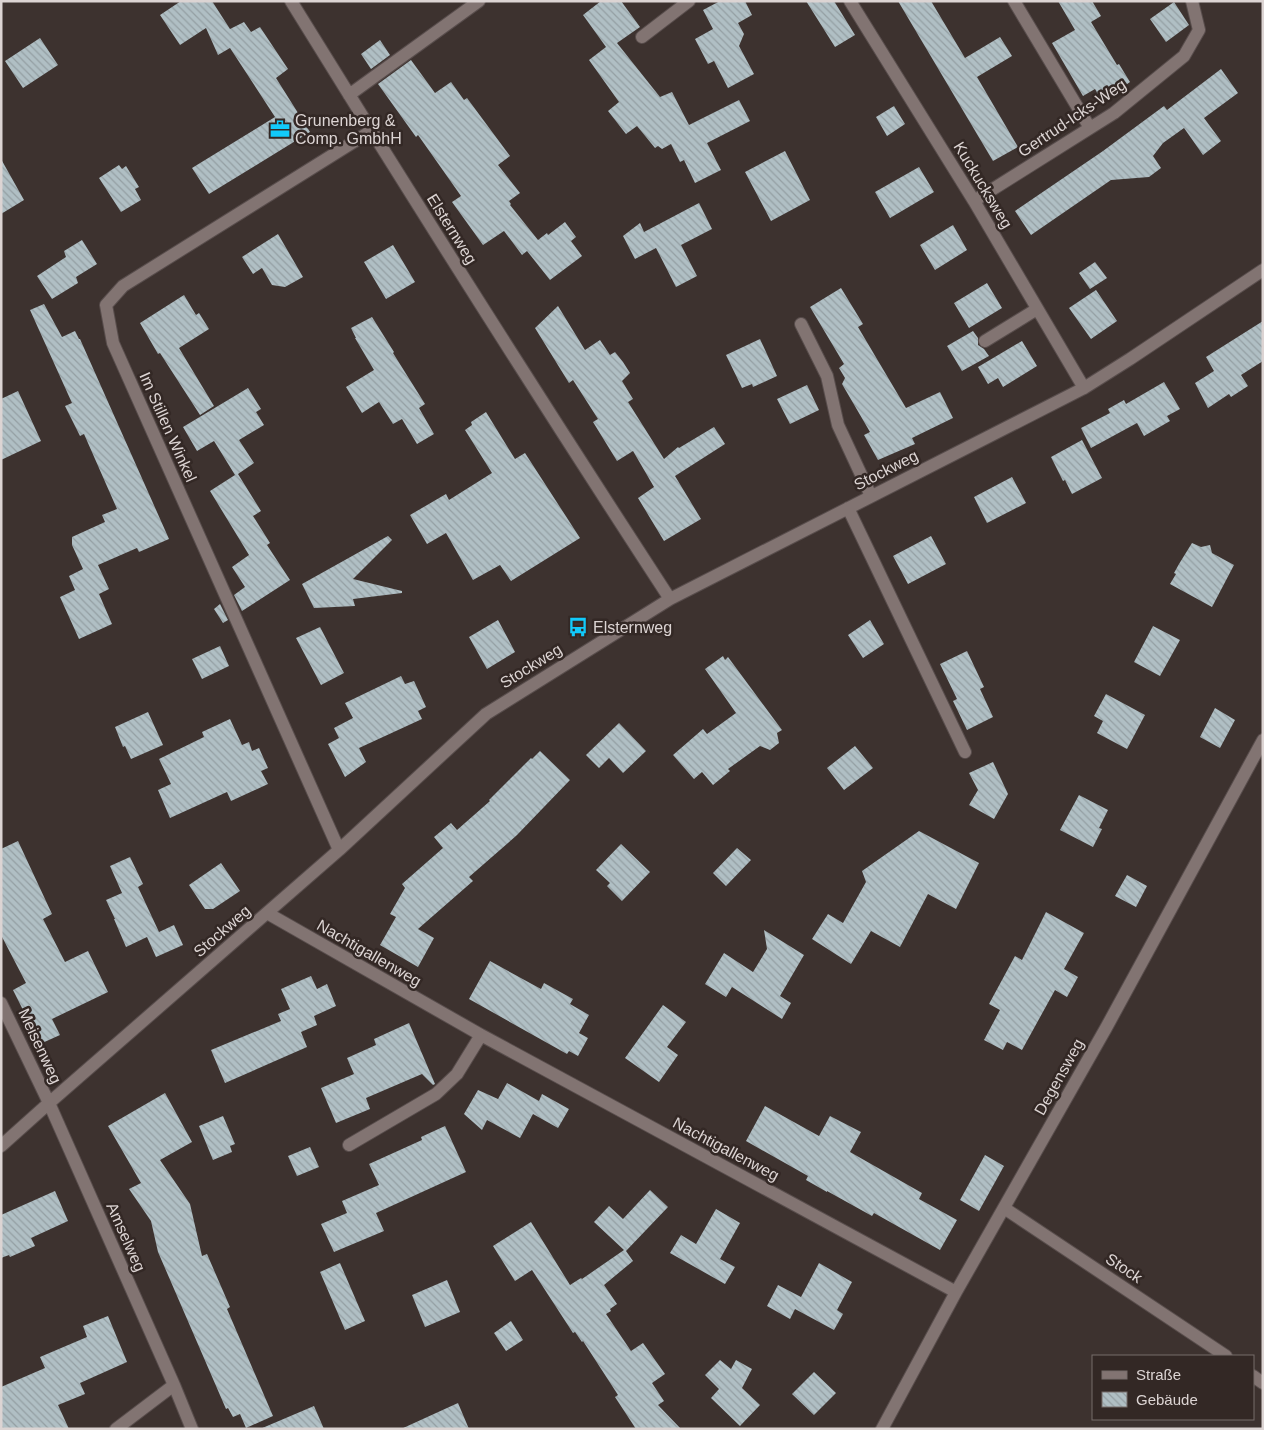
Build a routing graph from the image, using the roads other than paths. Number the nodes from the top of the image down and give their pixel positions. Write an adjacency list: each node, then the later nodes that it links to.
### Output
1 (291, 1): 8 (street, Elsternweg)
2 (479, 1): 8 (street)
3 (689, 1): 7 (street)
4 (850, 1): 11 (street, Kuckucksweg)
5 (1014, 1): 9 (street)
6 (1192, 1): 9 (street, Gertrud-Icks-Weg)
7 (642, 37)
8 (349, 95): 10 (street, Elsternweg)
9 (1090, 128): 11 (street, Gertrud-Icks-Weg)
10 (371, 131): 19 (street, Elsternweg); 22 (street, Im Stillen Winkel)
11 (974, 201): 13 (street, Kuckucksweg)
12 (1263, 270): 16 (street, Stockweg)
13 (1037, 309): 15 (street); 16 (street, Kuckucksweg)
14 (801, 324): 17 (street)
15 (985, 341)
16 (1084, 388): 17 (street, Stockweg)
17 (870, 496): 18 (street, Stockweg)
18 (848, 508): 19 (street, Stockweg); 21 (street)
19 (670, 599): 22 (street, Stockweg)
20 (1263, 740): 29 (street, Degensweg)
21 (965, 752)
22 (339, 850): 23 (street, Stockweg)
23 (267, 913): 25 (street, Nachtigallenweg); 26 (street, Stockweg)
24 (1, 1003): 26 (street, Meisenweg)
25 (481, 1035): 27 (street); 30 (street, Nachtigallenweg)
26 (48, 1103): 28 (street, Stockweg); 32 (street, Amselweg)
27 (349, 1145)
28 (1, 1146)
29 (1004, 1208): 30 (street, Degensweg); 31 (street, Stock)
30 (956, 1292): 35 (street, Degensweg)
31 (1224, 1355)
32 (174, 1385): 33 (street); 34 (street, Amselweg)
33 (116, 1429)
34 (192, 1429)
35 (882, 1429)

